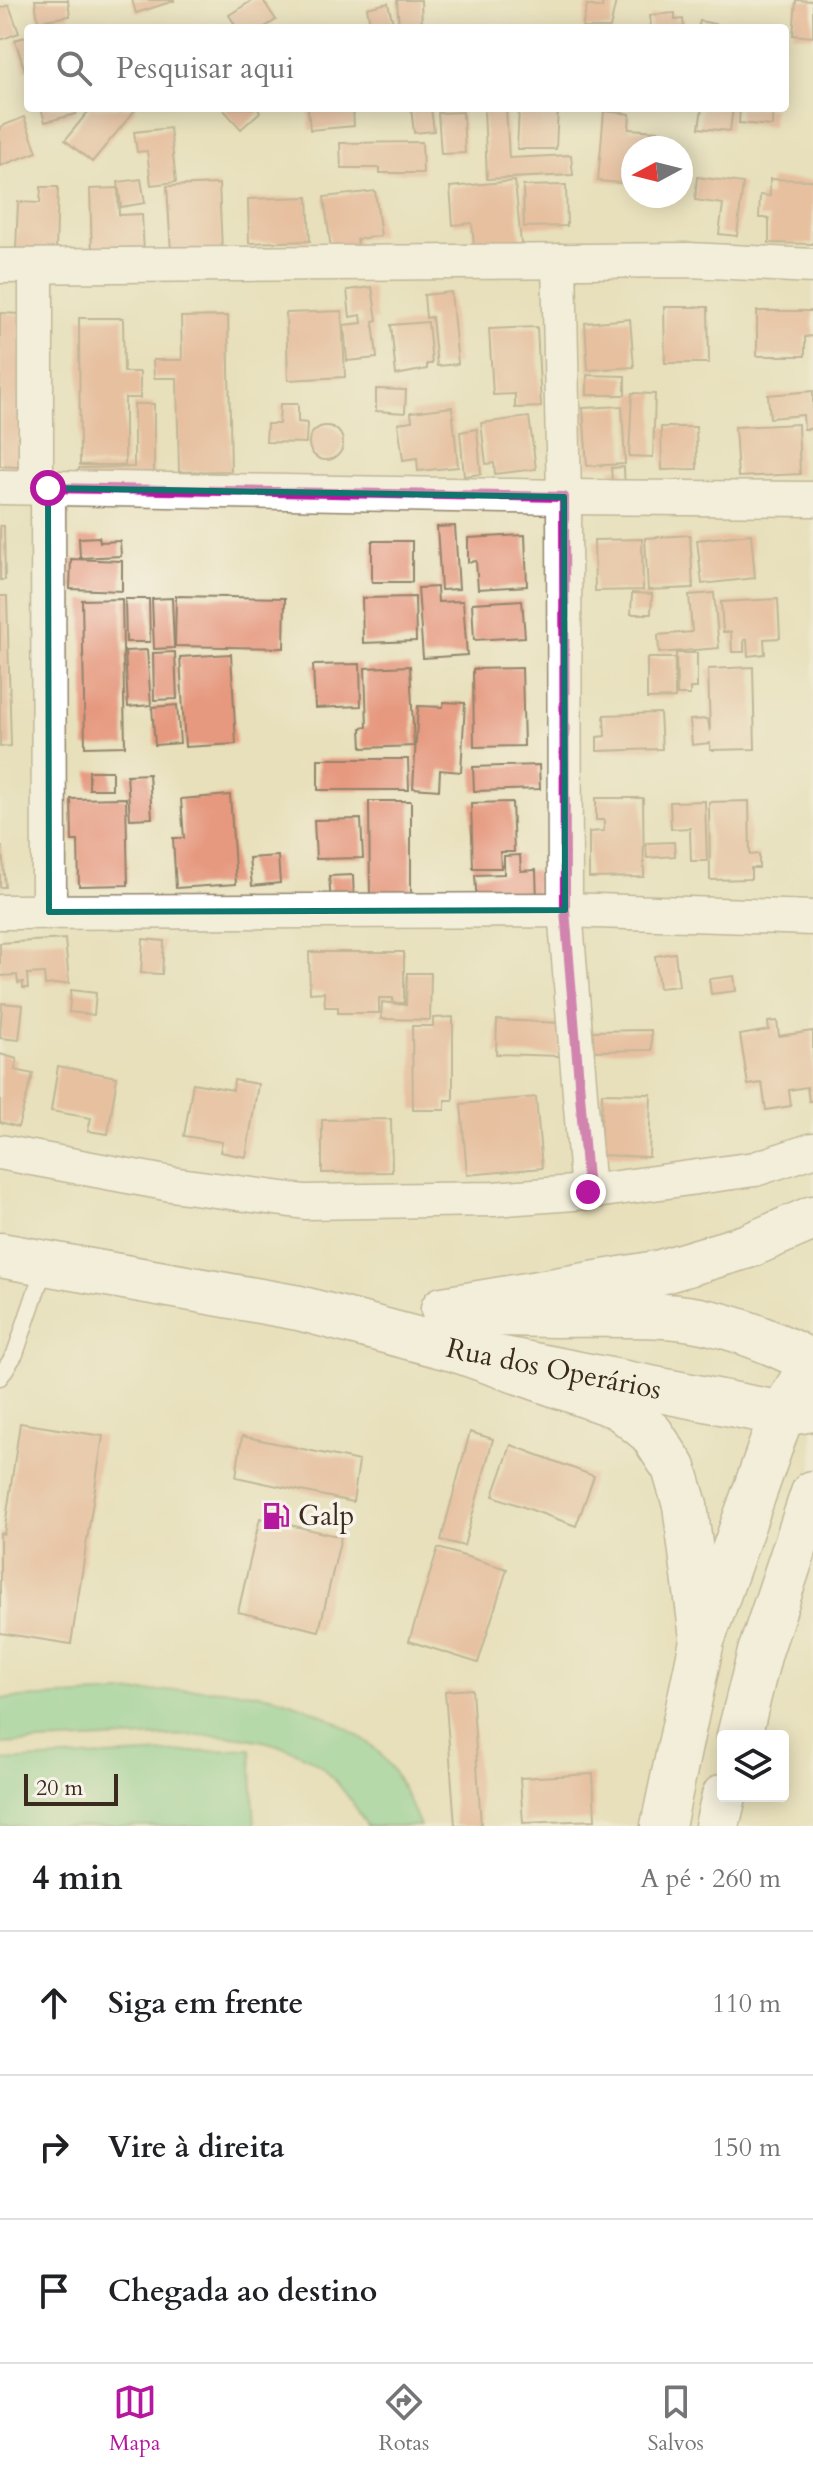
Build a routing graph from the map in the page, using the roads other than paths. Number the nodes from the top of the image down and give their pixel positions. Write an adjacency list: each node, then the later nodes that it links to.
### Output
1 (559, 261): 3 (street); 4 (street); 7 (street)
2 (0, 266): 3 (street)
3 (36, 266): 6 (street)
4 (813, 266)
5 (0, 487): 6 (street)
6 (42, 488): 7 (street); 11 (street)
7 (564, 497): 8 (street); 9 (street)
8 (813, 499)
9 (565, 910): 11 (street); 12 (street); 15 (street)
10 (0, 912): 11 (street)
11 (49, 912)
12 (813, 918)
13 (813, 1150): 15 (street)
14 (0, 1152): 15 (street)
15 (588, 1192)
16 (813, 1218): 20 (main road)
17 (0, 1255): 18 (main road, Rua dos Operários)
18 (46, 1263): 19 (main road, Rua dos Operários); 23 (lane)
19 (299, 1308): 20 (main road, Rua dos Operários); 21 (main road, Rua dos Operários)
20 (443, 1309): 22 (main road, Rua dos Operários)
21 (457, 1350): 24 (main road, Rua dos Operários); 26 (main road)
22 (813, 1363): 24 (main road)
23 (0, 1377)
24 (797, 1412): 26 (main road)
25 (813, 1493): 27 (main road)
26 (702, 1641): 29 (main road)
27 (740, 1730)
28 (723, 1802): 30 (main road)
29 (663, 1826)
30 (717, 1826)

